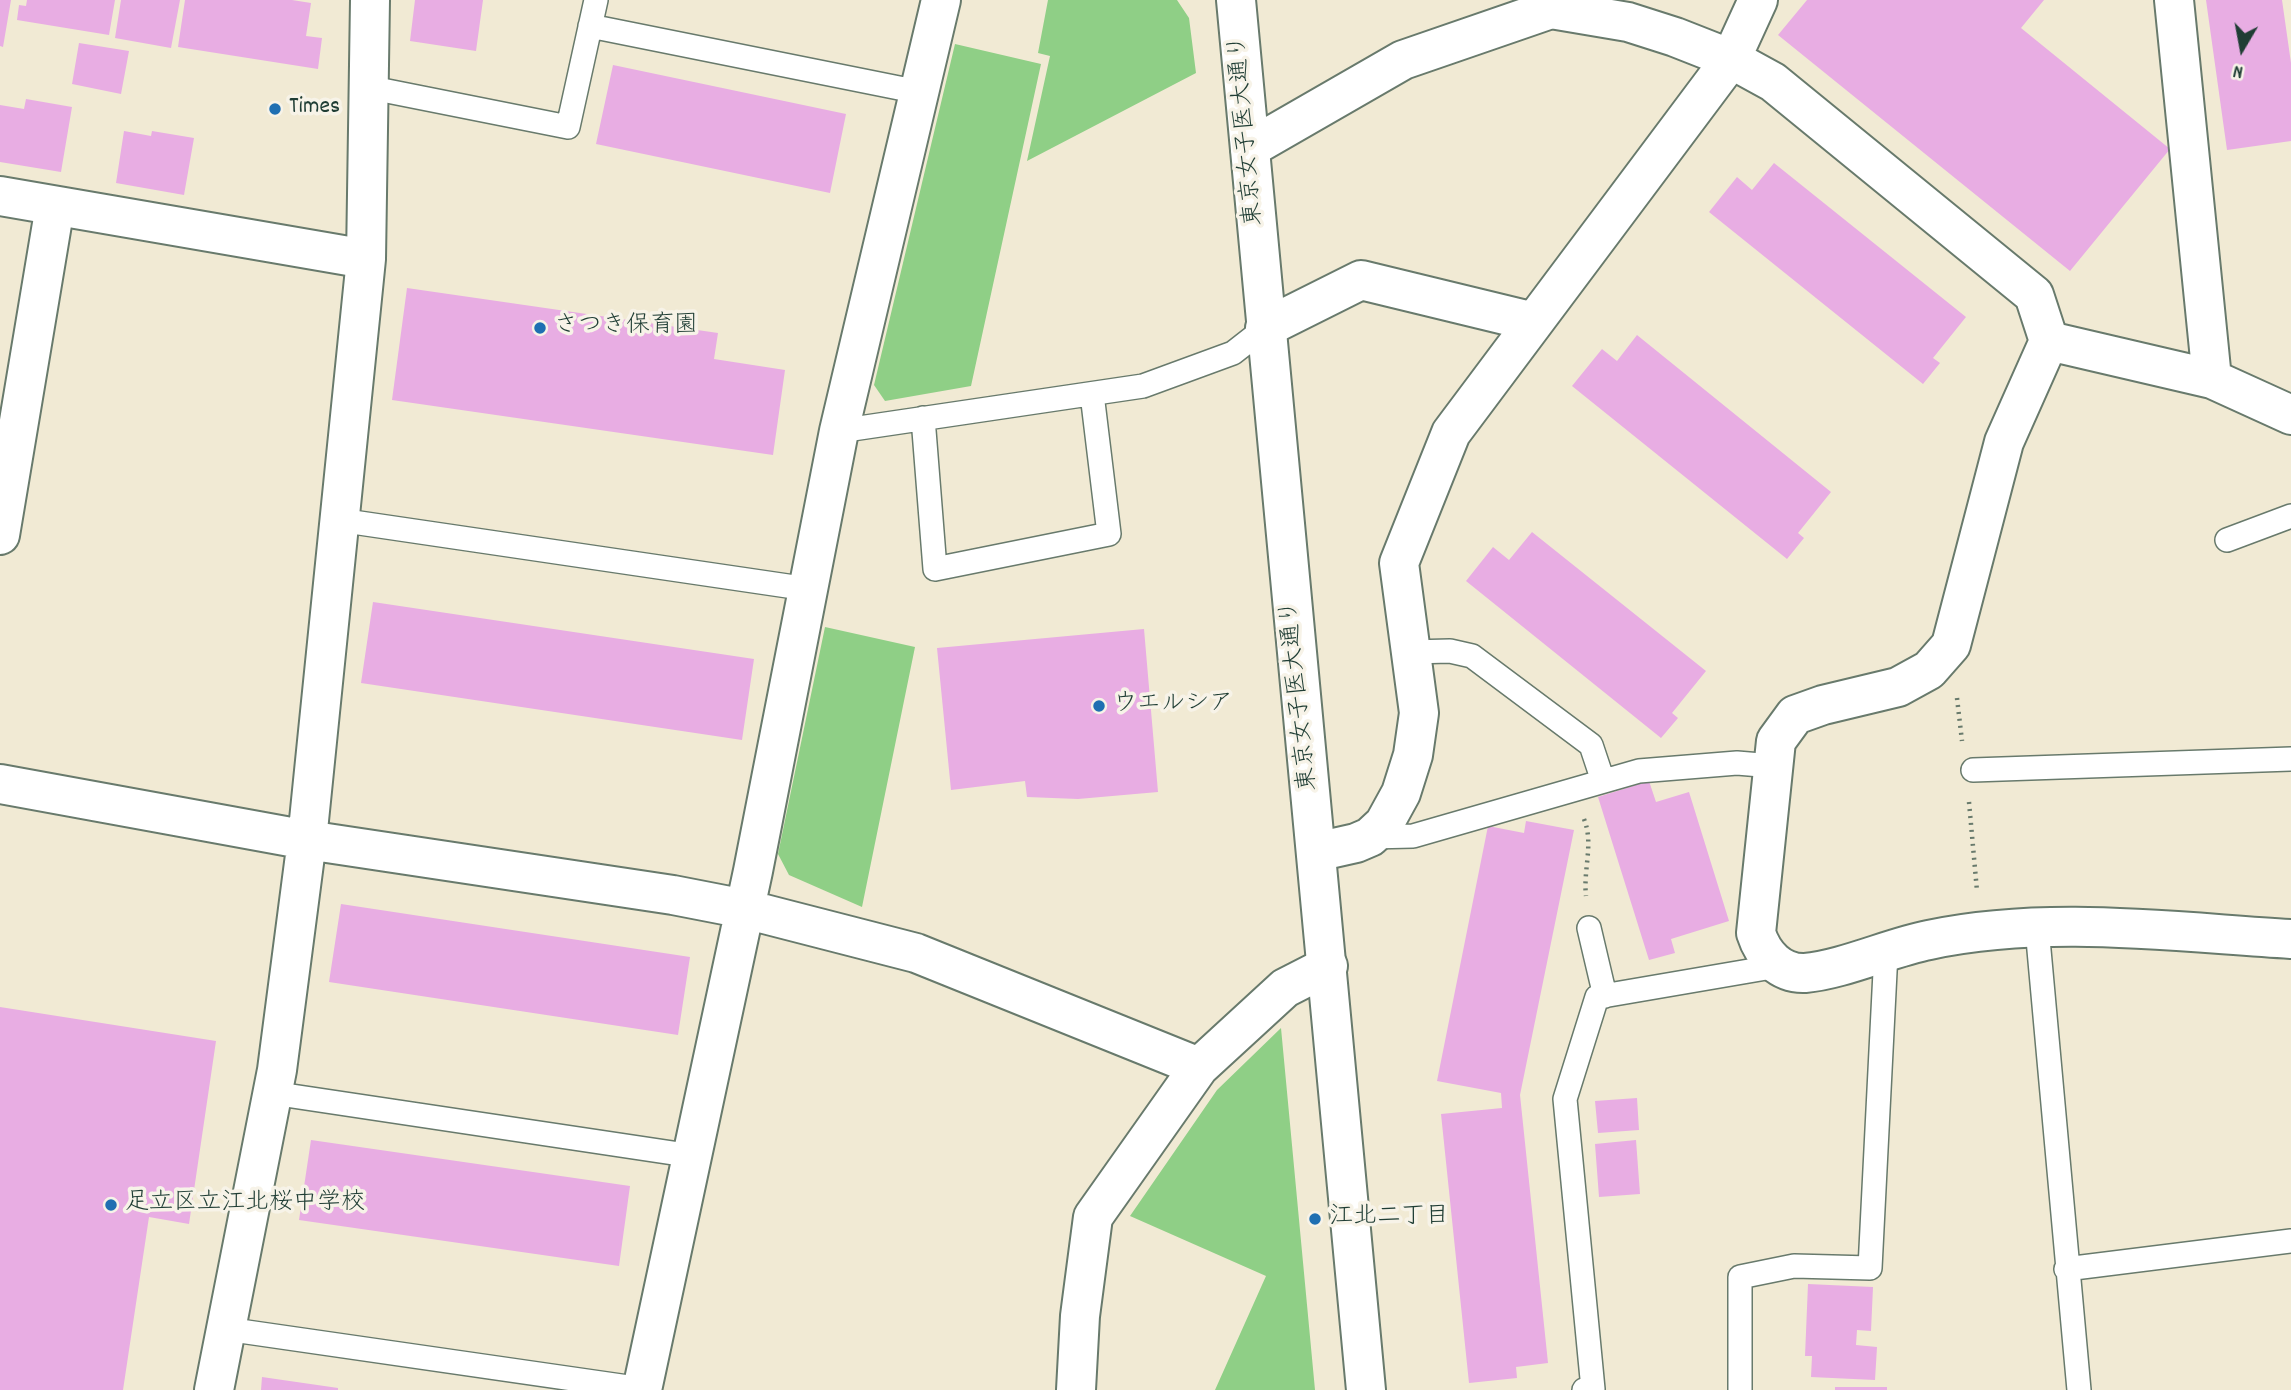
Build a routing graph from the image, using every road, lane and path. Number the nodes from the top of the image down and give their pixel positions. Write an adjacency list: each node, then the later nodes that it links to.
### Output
1 (370, 0): 9 (street)
2 (596, 0): 7 (lane)
3 (941, 0): 10 (street)
4 (1236, 0): 11 (street, 東京女子医大通り)
5 (1758, 0): 8 (street)
6 (2174, 0): 18 (street)
7 (590, 26): 9 (lane); 10 (lane)
8 (1731, 59): 11 (street); 15 (street); 17 (street)
9 (367, 87): 14 (street)
10 (919, 92): 22 (street)
11 (1250, 148): 16 (street, 東京女子医大通り)
12 (0, 196): 13 (street)
13 (55, 206): 14 (street); 23 (street)
14 (366, 259): 25 (street)
15 (1534, 321): 16 (street); 29 (street)
16 (1265, 328): 19 (lane); 38 (street, 東京女子医大通り)
17 (2049, 341): 18 (street); 31 (street)
18 (2212, 379): 20 (street)
19 (1092, 394): 21 (lane); 21 (lane)
20 (2291, 415)
21 (922, 418): 22 (lane)
22 (839, 431): 28 (street)
23 (4, 490): 26 (street)
24 (2291, 516): 27 (lane)
25 (339, 520): 28 (lane); 37 (street)
26 (0, 535)
27 (2227, 540)
28 (808, 589): 39 (street)
29 (1411, 652): 33 (lane); 36 (street)
30 (2291, 759): 32 (lane)
31 (1773, 766): 33 (lane); 45 (street)
32 (1973, 770)
33 (1603, 781): 35 (lane)
34 (0, 784): 37 (street)
35 (1573, 790): 36 (lane); 40 (path)
36 (1370, 837): 38 (street)
37 (307, 840): 39 (street); 48 (street)
38 (1316, 852): 44 (street, 東京女子医大通り)
39 (745, 909): 47 (street); 49 (street)
40 (1589, 928): 46 (lane)
41 (2037, 928): 42 (street); 43 (street); 51 (lane)
42 (2291, 939)
43 (1886, 952): 45 (street); 58 (lane)
44 (1328, 966): 47 (street); 56 (street, 東京女子医大通り)
45 (1778, 966): 46 (lane)
46 (1605, 996): 57 (lane)
47 (1199, 1067): 55 (street)
48 (272, 1093): 49 (lane); 52 (street)
49 (693, 1156): 54 (street)
50 (2291, 1241): 51 (lane)
51 (2066, 1269): 59 (lane)
52 (226, 1329): 53 (street); 54 (lane)
53 (214, 1390)
54 (642, 1390)
55 (1076, 1390)
56 (1366, 1390)
57 (1584, 1390)
58 (1740, 1390)
59 (2079, 1390)

